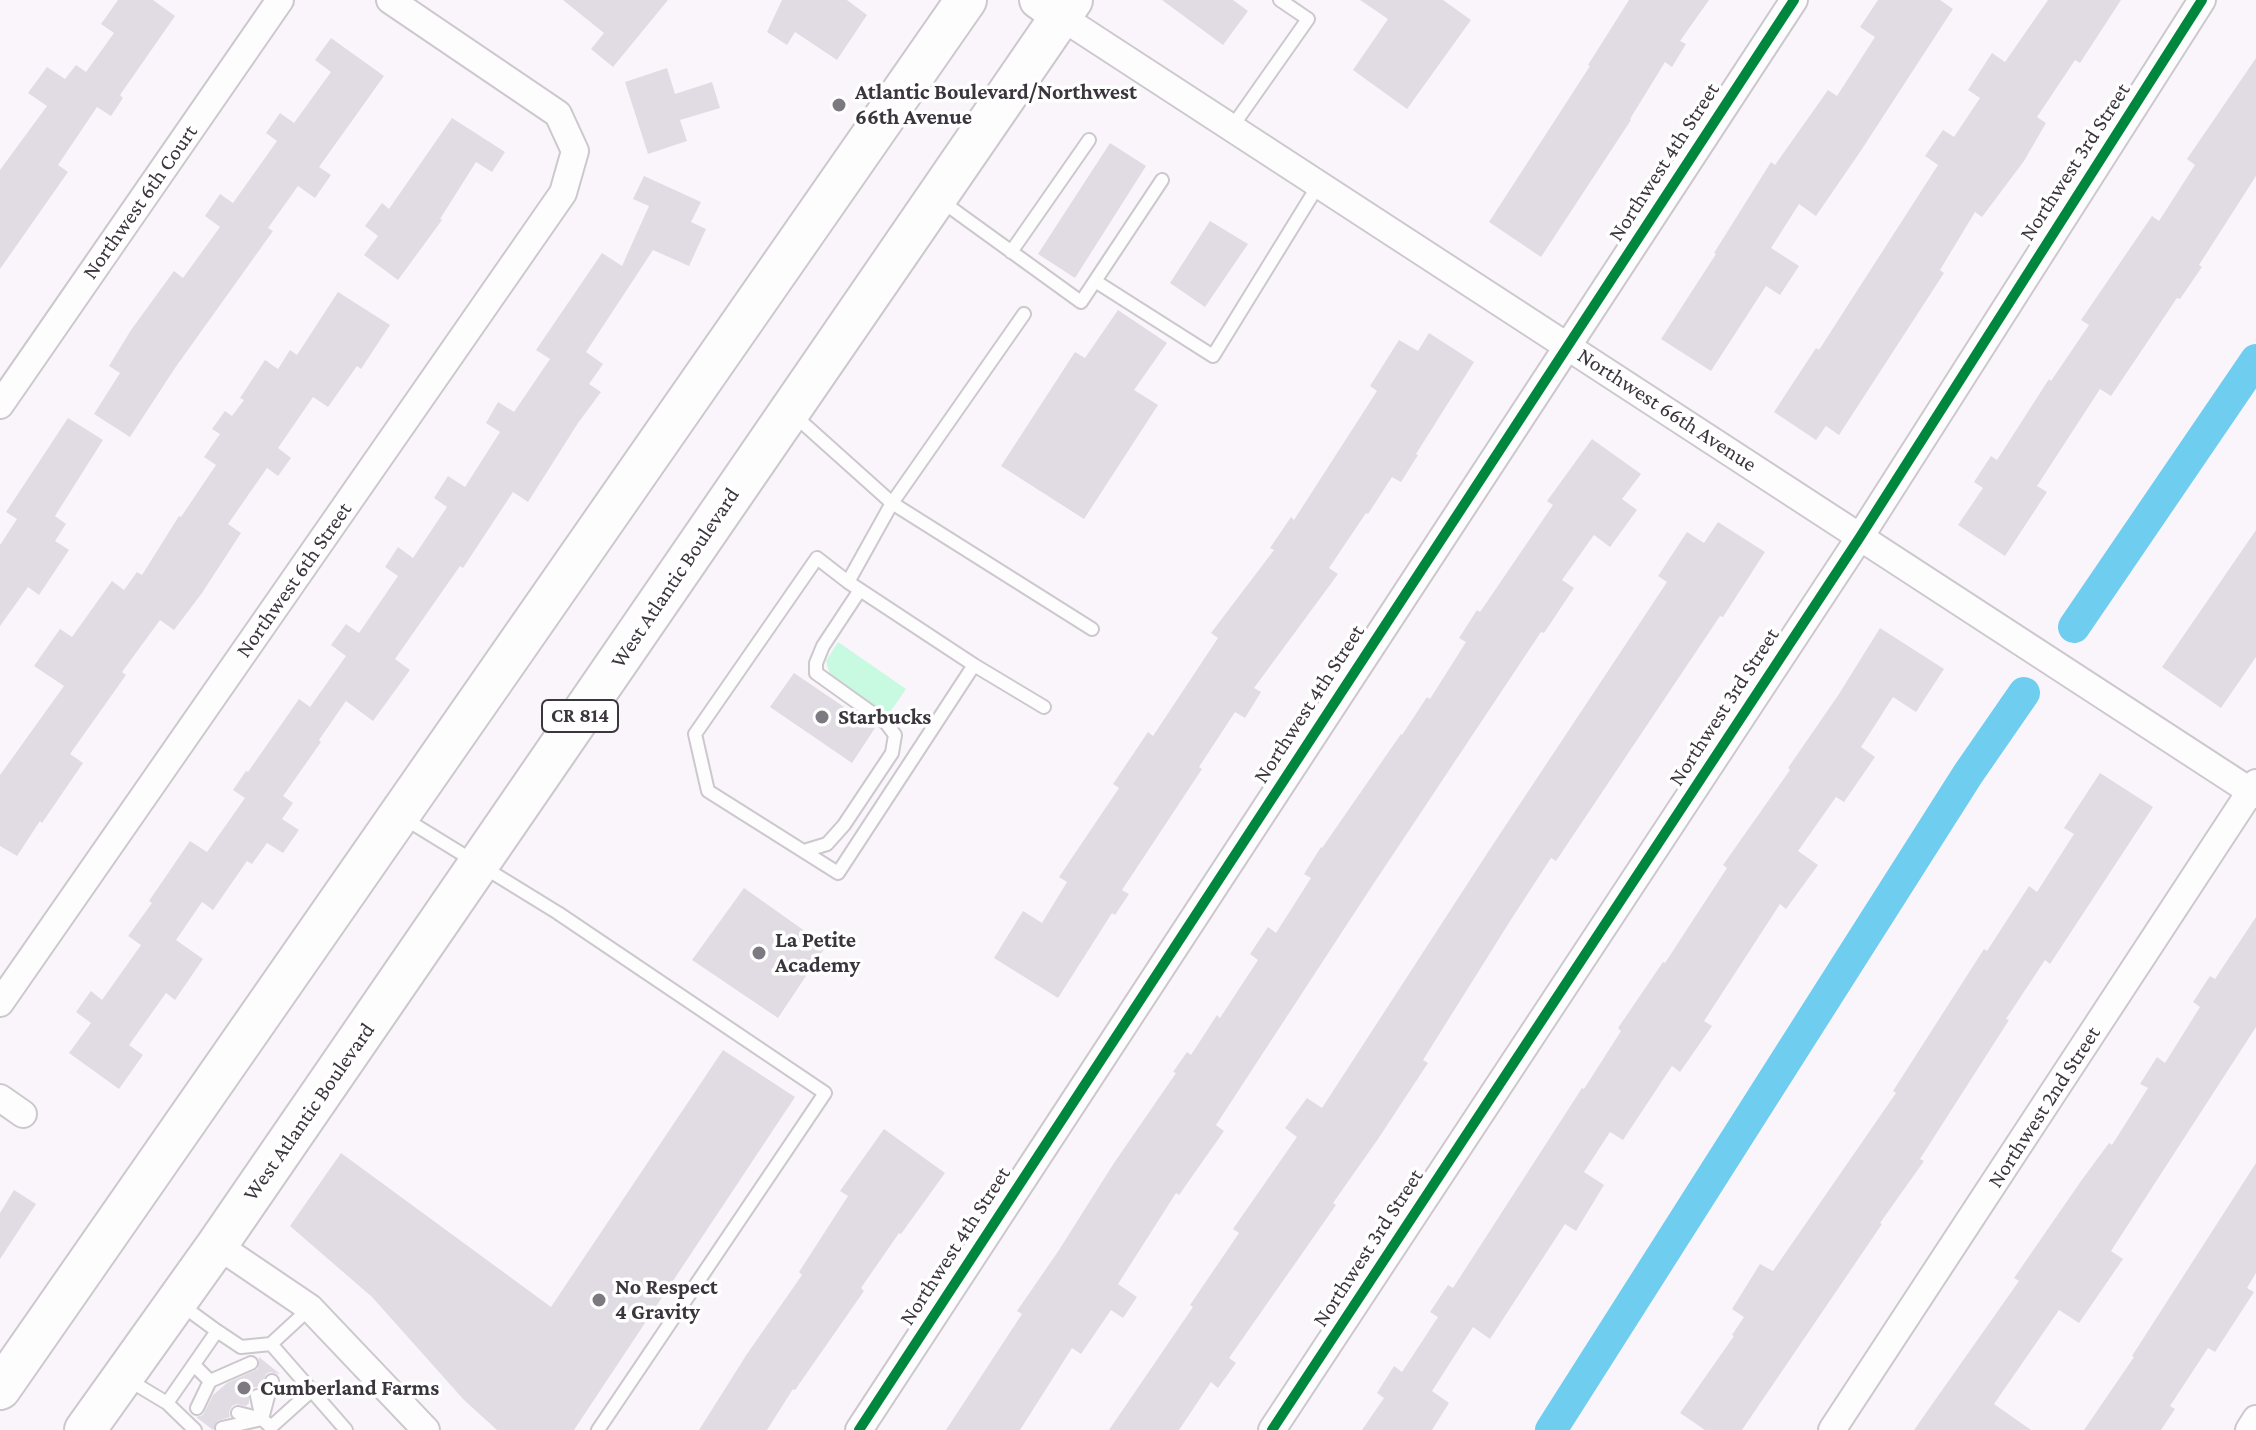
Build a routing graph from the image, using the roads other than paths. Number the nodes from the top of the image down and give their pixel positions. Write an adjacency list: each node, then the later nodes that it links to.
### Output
1 (280, 0): 17 (street, Northwest 6th Court)
2 (390, 0): 29 (street, Northwest 6th Street)
3 (966, 0): 26 (main road)
4 (1280, 0): 8 (lane)
5 (1794, 0): 16 (street, Northwest 4th Street)
6 (2202, 0): 20 (street, Northwest 3rd Street)
7 (1057, 5): 8 (street, Northwest 66th Avenue); 12 (main road, West Atlantic Boulevard / CR 814)
8 (1232, 127): 11 (street, Northwest 66th Avenue)
9 (1089, 140): 13 (lane)
10 (1162, 180): 14 (lane)
11 (1319, 184): 14 (lane); 16 (street, Northwest 66th Avenue)
12 (936, 197): 13 (lane); 18 (main road, West Atlantic Boulevard / CR 814)
13 (1011, 252): 14 (lane)
14 (1095, 281)
15 (1024, 314): 19 (lane)
16 (1568, 345): 20 (street, Northwest 66th Avenue); 57 (street, Northwest 4th Street)
17 (0, 405)
18 (790, 411): 19 (lane); 28 (main road, West Atlantic Boulevard / CR 814)
19 (892, 503): 21 (lane); 22 (lane)
20 (1860, 537): 25 (street, Northwest 66th Avenue); 58 (street, Northwest 3rd Street)
21 (854, 586): 23 (lane); 27 (lane); 27 (lane)
22 (1092, 629)
23 (974, 665): 24 (lane); 27 (lane)
24 (1044, 707)
25 (2254, 790): 59 (street, Northwest 2nd Street)
26 (400, 815): 28 (lane); 43 (main road)
27 (804, 851)
28 (478, 865): 32 (main road, West Atlantic Boulevard / CR 814); 56 (lane)
29 (0, 1003)
30 (0, 1098): 31 (street)
31 (23, 1114)
32 (217, 1245): 33 (main road, West Atlantic Boulevard / CR 814); 34 (street)
33 (177, 1302): 35 (lane); 39 (main road, West Atlantic Boulevard / CR 814)
34 (310, 1308): 36 (lane); 55 (street)
35 (217, 1331): 36 (lane); 38 (lane)
36 (271, 1344): 44 (lane)
37 (251, 1363): 42 (lane)
38 (194, 1365): 42 (lane); 46 (lane)
39 (124, 1377): 46 (lane); 52 (main road, West Atlantic Boulevard / CR 814)
40 (234, 1378): 42 (lane)
41 (272, 1381): 50 (lane)
42 (212, 1388): 47 (lane)
43 (0, 1389)
44 (311, 1391): 50 (lane); 54 (lane)
45 (257, 1396): 50 (lane)
46 (167, 1403): 53 (lane)
47 (197, 1408)
48 (238, 1413): 50 (lane)
49 (2256, 1419): 60 (street)
50 (267, 1425): 51 (lane)
51 (222, 1428)
52 (85, 1430)
53 (195, 1430)
54 (346, 1430)
55 (425, 1430)
56 (598, 1430)
57 (859, 1430)
58 (1272, 1430)
59 (1832, 1430)
60 (2249, 1430)

